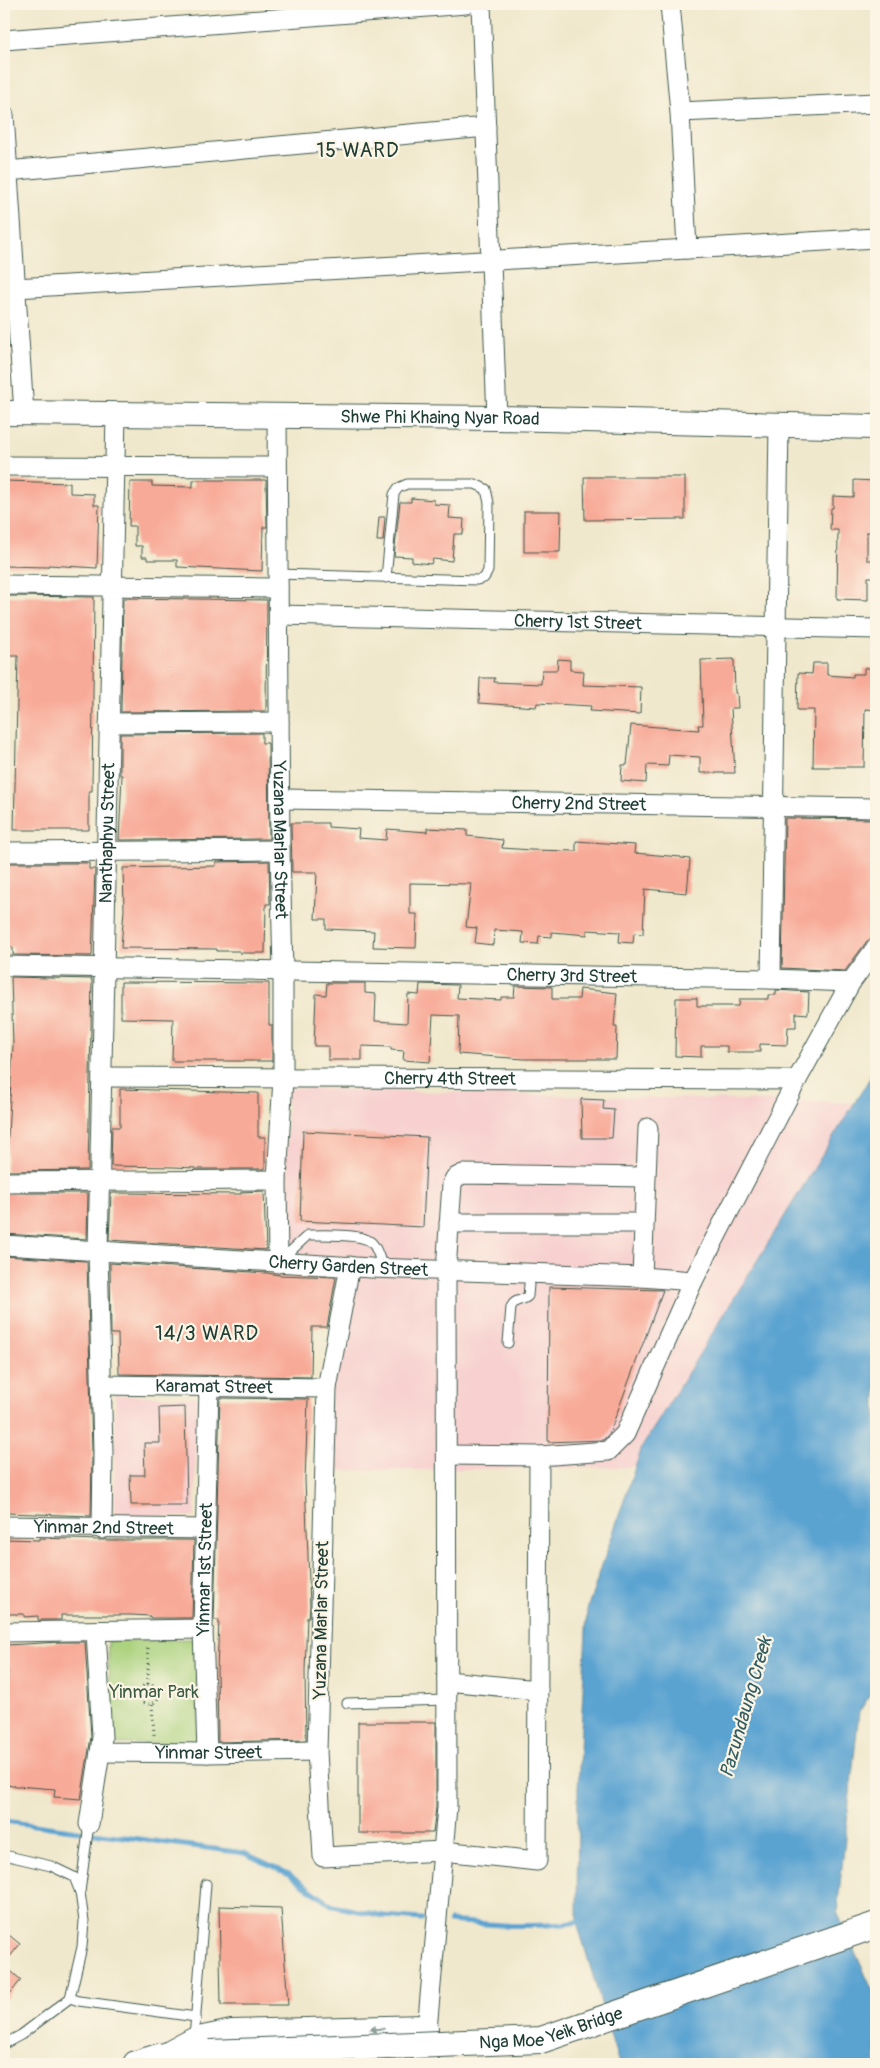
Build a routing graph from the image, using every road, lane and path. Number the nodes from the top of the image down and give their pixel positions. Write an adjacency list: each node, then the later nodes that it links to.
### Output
1 (466, 4): 4 (street)
2 (481, 4): 8 (street)
3 (670, 4): 6 (street)
4 (4, 40)
5 (876, 103): 6 (street)
6 (680, 112): 12 (street)
7 (4, 115): 9 (street)
8 (486, 127): 9 (street); 13 (street)
9 (7, 171): 10 (street)
10 (7, 216): 14 (street)
11 (876, 238): 12 (street)
12 (687, 249): 13 (street)
13 (491, 260): 14 (street); 18 (street)
14 (15, 288): 15 (street)
15 (14, 413): 16 (street, Shwe Phi Khaing Nyar Road)
16 (116, 414): 17 (street, Shwe Phi Khaing Nyar Road); 21 (street, Nanthaphyu Street)
17 (277, 416): 18 (street, Shwe Phi Khaing Nyar Road); 23 (street, Yuzana Marlar Street)
18 (497, 418): 19 (street, Shwe Phi Khaing Nyar Road)
19 (779, 424): 20 (street, Shwe Phi Khaing Nyar Road); 29 (street)
20 (876, 426)
21 (115, 465): 22 (street); 23 (street); 27 (street, Nanthaphyu Street)
22 (4, 466)
23 (276, 467): 25 (street, Yuzana Marlar Street)
24 (386, 578): 24 (lane); 25 (lane)
25 (278, 581): 27 (street); 28 (street, Yuzana Marlar Street)
26 (4, 585): 27 (street)
27 (112, 586): 32 (street, Nanthaphyu Street)
28 (279, 615): 29 (street, Cherry 1st Street); 31 (street, Yuzana Marlar Street)
29 (776, 627): 30 (street, Cherry 1st Street); 34 (street)
30 (876, 629)
31 (279, 722): 32 (street); 33 (street, Yuzana Marlar Street)
32 (109, 723): 38 (street, Nanthaphyu Street)
33 (281, 799): 34 (street, Cherry 2nd Street); 36 (street, Yuzana Marlar Street)
34 (774, 806): 35 (street, Cherry 2nd Street); 43 (street)
35 (876, 808)
36 (280, 850): 38 (street); 42 (street, Yuzana Marlar Street)
37 (4, 852): 38 (street)
38 (106, 852): 41 (street, Nanthaphyu Street)
39 (876, 948): 44 (street)
40 (4, 966): 41 (street, Cherry 3rd Street)
41 (104, 969): 42 (street, Cherry 3rd Street); 45 (street, Nanthaphyu Street)
42 (288, 971): 43 (street, Cherry 3rd Street); 46 (street, Yuzana Marlar Street)
43 (771, 979): 44 (street, Cherry 3rd Street)
44 (851, 982): 47 (street)
45 (102, 1077): 46 (street, Cherry 4th Street); 52 (street, Nanthaphyu Street)
46 (283, 1078): 47 (street, Cherry 4th Street); 50 (street, Yuzana Marlar Street)
47 (797, 1080): 63 (street)
48 (648, 1128): 49 (street)
49 (646, 1177): 53 (street); 54 (street)
50 (278, 1180): 52 (street); 57 (street, Yuzana Marlar Street)
51 (4, 1182): 52 (street)
52 (99, 1183): 56 (street, Nanthaphyu Street)
53 (449, 1223): 54 (street); 60 (street)
54 (644, 1223): 62 (street)
55 (4, 1245): 56 (street, Cherry Garden Street)
56 (98, 1251): 57 (street, Cherry Garden Street); 65 (street)
57 (278, 1263): 58 (street, Cherry Garden Street); 59 (lane)
58 (350, 1266): 59 (street, Cherry Garden Street); 67 (street, Yuzana Marlar Street)
59 (383, 1268): 60 (street, Cherry Garden Street)
60 (446, 1270): 61 (street, Cherry Garden Street); 68 (street)
61 (530, 1273): 62 (street, Cherry Garden Street); 64 (lane)
62 (642, 1277): 63 (street, Cherry Garden Street)
63 (693, 1281): 69 (street)
64 (508, 1343)
65 (102, 1384): 66 (street, Karamat Street); 71 (street)
66 (209, 1386): 67 (street, Karamat Street); 72 (street, Yinmar 1st Street)
67 (327, 1388): 83 (street, Yuzana Marlar Street)
68 (447, 1455): 69 (street); 77 (street)
69 (539, 1456): 79 (street)
70 (4, 1526): 71 (street, Yinmar 2nd Street)
71 (102, 1529): 72 (street, Yinmar 2nd Street)
72 (205, 1529): 73 (street, Yinmar 1st Street)
73 (203, 1629): 74 (street); 86 (street, Yinmar 1st Street)
74 (148, 1630): 75 (street); 78 (path)
75 (96, 1631): 76 (street); 84 (street)
76 (4, 1632)
77 (447, 1681): 79 (street); 80 (street)
78 (148, 1684): 82 (path); 82 (path)
79 (538, 1690): 88 (street)
80 (447, 1700): 81 (lane); 88 (street)
81 (348, 1703)
82 (152, 1704): 85 (path)
83 (317, 1750): 86 (street, Yinmar Street); 88 (street, Yuzana Marlar Street)
84 (100, 1752): 85 (street, Yinmar Street); 87 (street)
85 (156, 1753): 86 (street, Yinmar Street)
86 (207, 1753)
87 (88, 1832): 91 (lane)
88 (442, 1851): 94 (street)
89 (4, 1855): 91 (lane)
90 (206, 1884): 96 (lane)
91 (80, 1892): 93 (lane)
92 (876, 1925): 96 (main road, Nga Moe Yeik Bridge, bridge)
93 (70, 1998): 95 (lane); 96 (lane)
94 (425, 2028): 96 (main road, one-way to 96); 99 (street)
95 (4, 2044)
96 (200, 2044): 97 (main road)
97 (156, 2060)
98 (419, 2064): 99 (main road)
99 (426, 2064)

